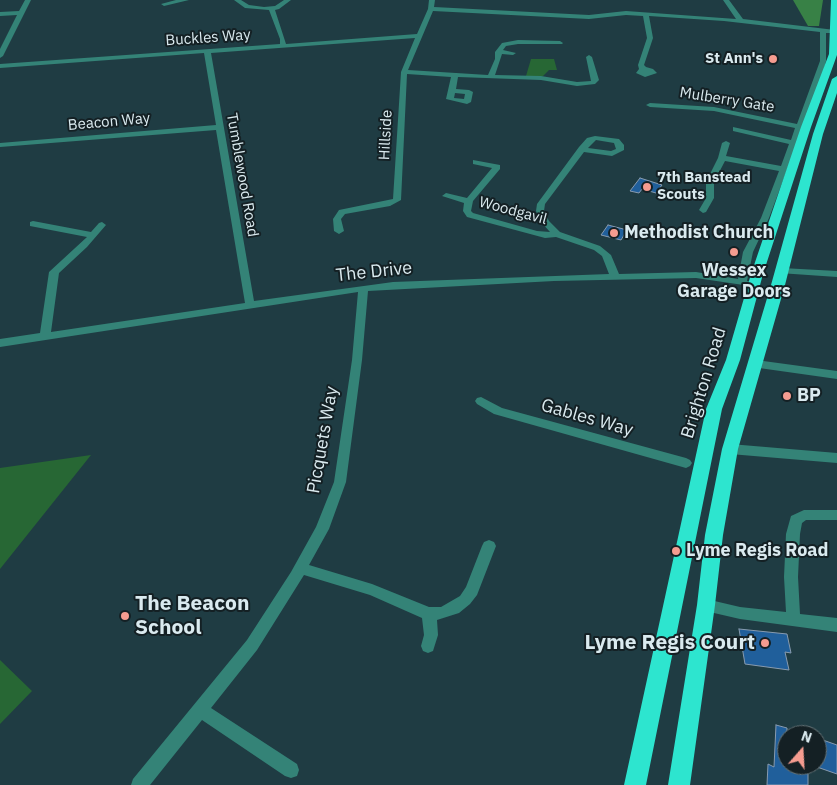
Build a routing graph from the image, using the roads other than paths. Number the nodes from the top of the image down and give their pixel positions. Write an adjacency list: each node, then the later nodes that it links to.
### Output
1 (28, 0): 11 (street)
2 (186, 0): 8 (street)
3 (237, 0): 9 (street)
4 (288, 0): 9 (street)
5 (432, 0): 10 (street, Hillside)
6 (726, 0): 14 (street)
7 (835, 0): 15 (highway, Brighton Road)
8 (164, 4)
9 (272, 9): 18 (street)
10 (431, 9): 13 (street); 16 (street, Hillside)
11 (22, 13): 12 (street); 22 (street)
12 (0, 14)
13 (646, 14): 14 (street); 25 (street)
14 (740, 21): 15 (street)
15 (829, 31): 33 (street, Brighton Road); 53 (highway, Brighton Road)
16 (418, 36): 18 (street, Buckles Way); 26 (street, Hillside)
17 (560, 43): 20 (street)
18 (283, 45): 19 (street, Buckles Way)
19 (207, 50): 24 (street, Buckles Way); 32 (street, Tumblewood Road)
20 (498, 52): 21 (street); 28 (street)
21 (513, 53)
22 (0, 56)
23 (589, 57): 28 (street)
24 (0, 66)
25 (643, 69)
26 (404, 72): 27 (street); 47 (street, Hillside)
27 (456, 75): 28 (street); 30 (street)
28 (490, 77)
29 (837, 79): 50 (highway)
30 (452, 91)
31 (650, 105): 33 (street, Mulberry Gate)
32 (220, 127): 35 (street, Beacon Way); 55 (street, Tumblewood Road)
33 (799, 127): 34 (street, Brighton Road)
34 (793, 143): 37 (street); 39 (street, Brighton Road)
35 (0, 145)
36 (582, 149): 48 (street, Woodgavil)
37 (722, 158): 39 (street); 41 (street)
38 (476, 162): 43 (street)
39 (783, 169): 53 (street, Brighton Road)
40 (446, 196): 43 (street)
41 (710, 198): 42 (street); 44 (street)
42 (721, 201)
43 (468, 204): 48 (street, Woodgavil)
44 (703, 210)
45 (32, 224): 49 (street)
46 (102, 225): 49 (street)
47 (339, 231)
48 (557, 234): 52 (street, Woodgavil)
49 (93, 235): 56 (street)
50 (783, 267): 51 (street); 58 (highway); 59 (highway)
51 (836, 274)
52 (615, 276): 53 (street, The Drive); 54 (street, The Drive)
53 (748, 283): 58 (highway, Brighton Road)
54 (363, 288): 55 (street, The Drive); 67 (street, Picquets Way)
55 (250, 305): 56 (street, The Drive)
56 (46, 336): 57 (street, The Drive)
57 (0, 343)
58 (733, 360): 76 (highway, Brighton Road)
59 (756, 364): 60 (street); 62 (highway)
60 (837, 374)
61 (481, 401): 64 (street, Gables Way)
62 (730, 449): 63 (street); 68 (highway)
63 (837, 458)
64 (686, 464)
65 (837, 515): 70 (street)
66 (488, 546): 69 (street)
67 (300, 568): 69 (street); 73 (street, Picquets Way)
68 (706, 605): 70 (street); 77 (highway)
69 (429, 614): 72 (street)
70 (794, 621): 71 (street)
71 (837, 626)
72 (428, 646)
73 (202, 710): 74 (street); 75 (street, Picquets Way)
74 (291, 770)
75 (139, 785)
76 (635, 785)
77 (679, 785)

